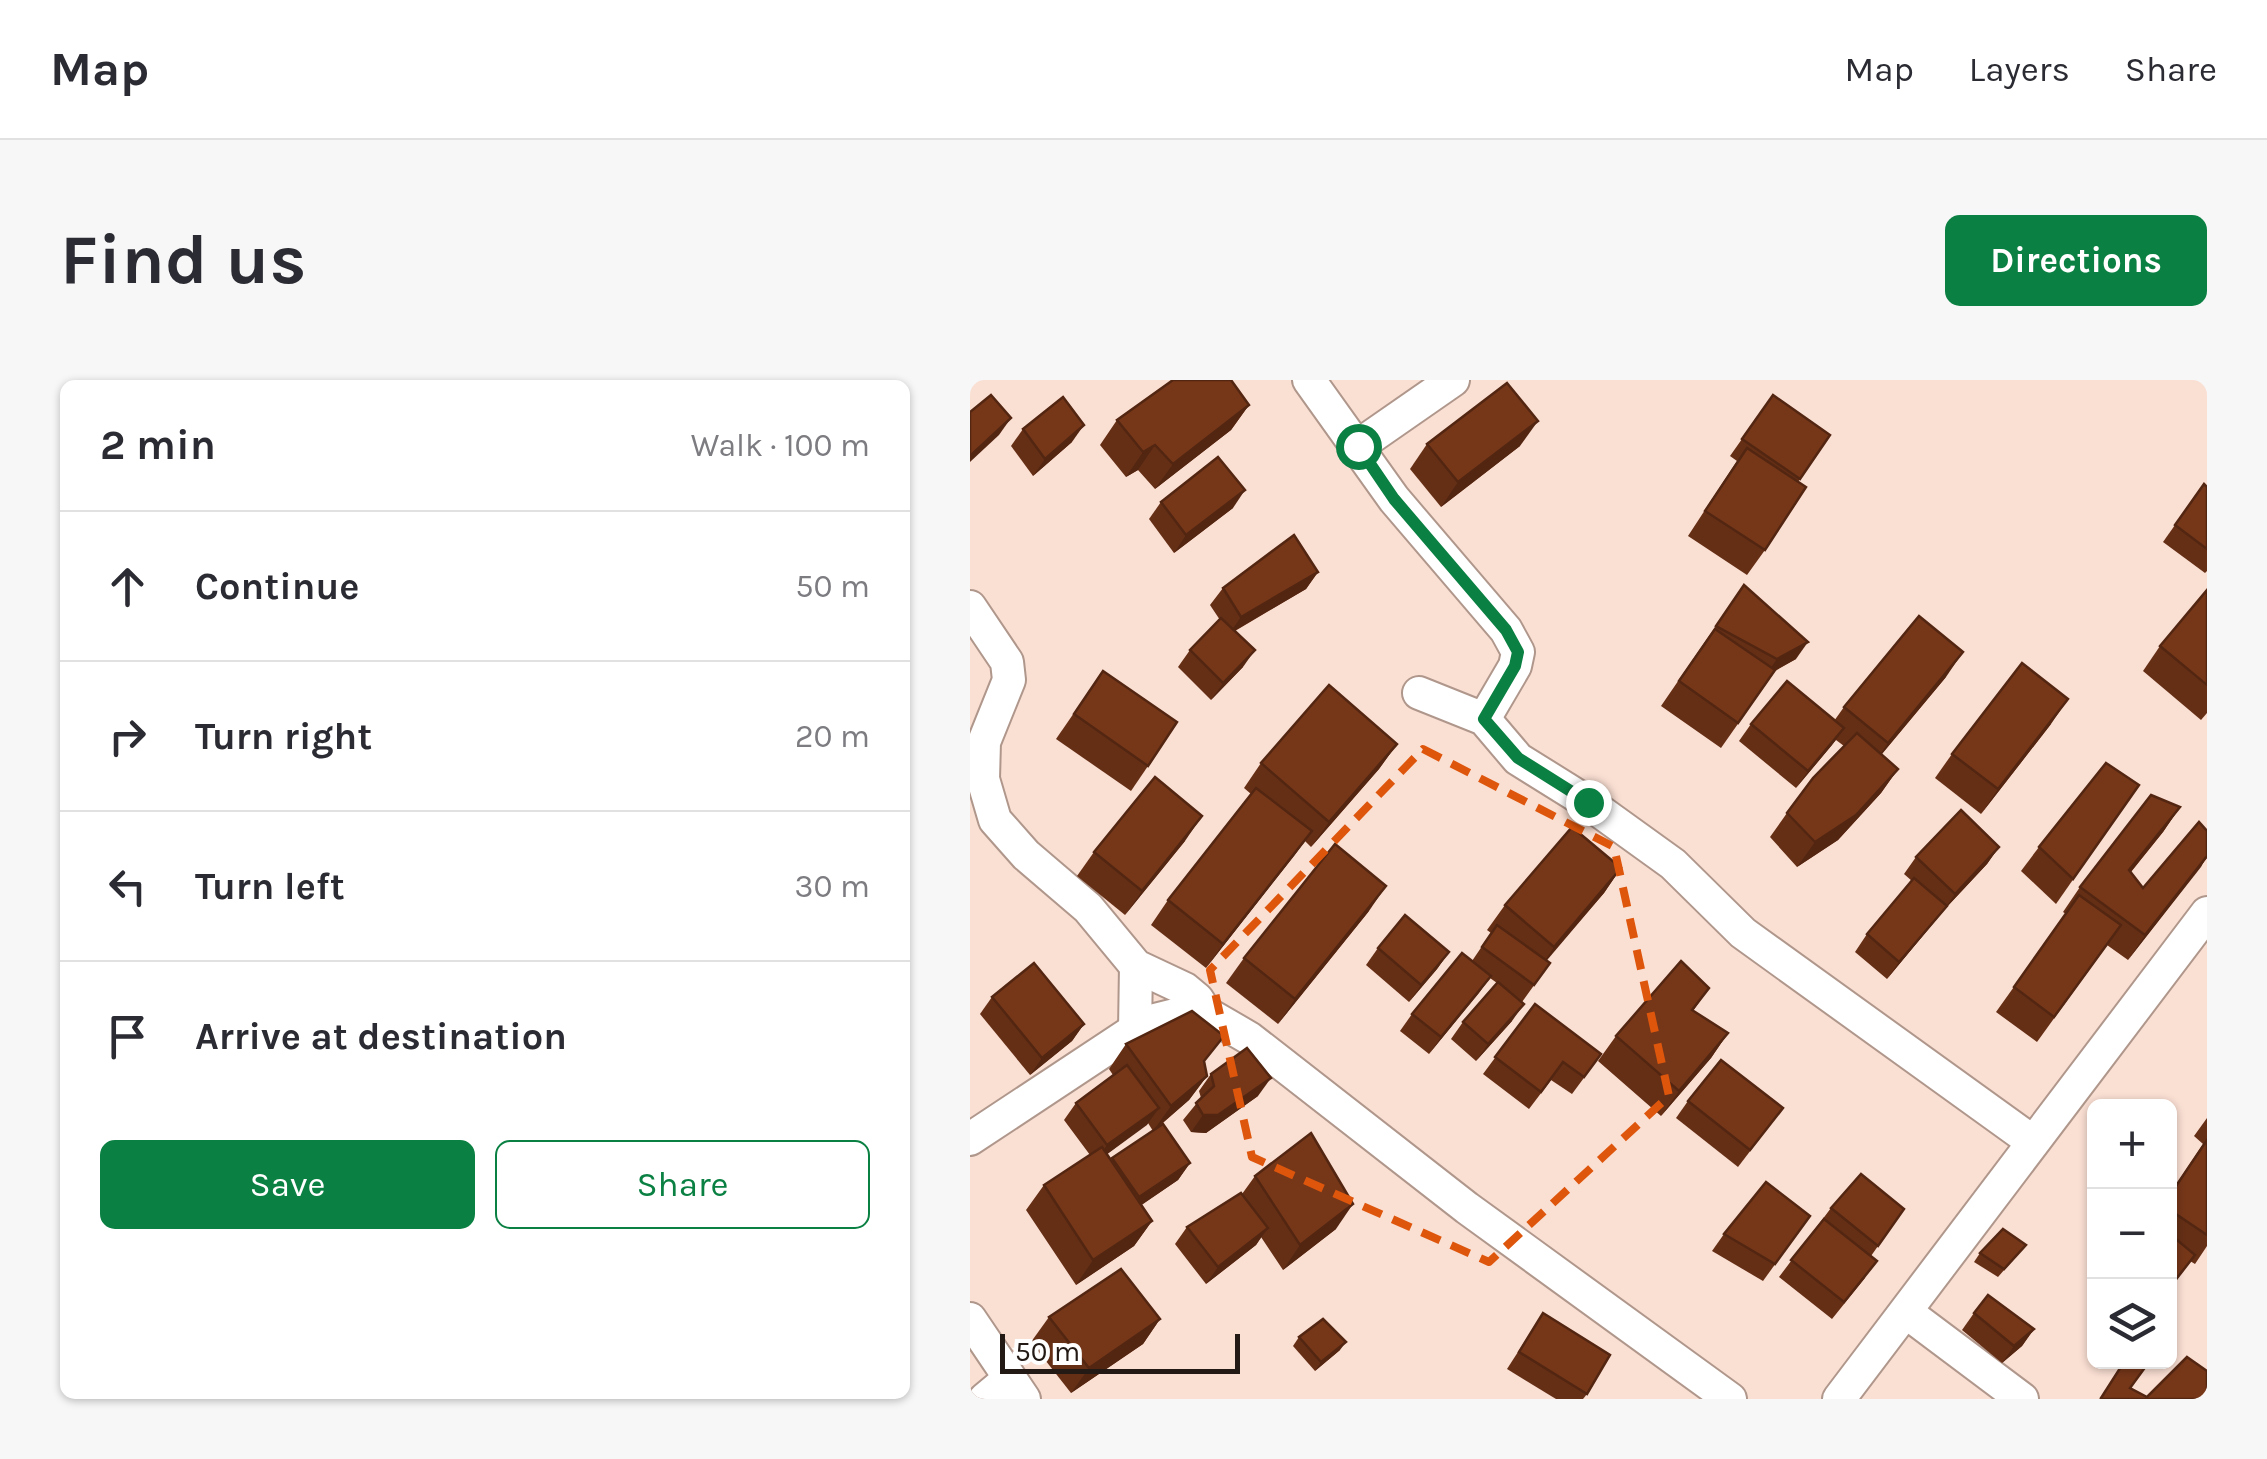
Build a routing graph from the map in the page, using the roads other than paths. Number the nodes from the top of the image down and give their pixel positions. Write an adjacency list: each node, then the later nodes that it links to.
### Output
1 (1309, 380): 3 (street)
2 (1453, 380): 3 (street)
3 (1358, 446): 6 (street)
4 (970, 607): 8 (street)
5 (1419, 693): 6 (street)
6 (1484, 719): 12 (street)
7 (2207, 913): 12 (street)
8 (1136, 966): 9 (street); 10 (street)
9 (1206, 1013): 10 (street); 16 (street)
10 (1134, 1031): 11 (street)
11 (970, 1139)
12 (2033, 1142): 13 (street)
13 (1906, 1312): 17 (street); 18 (street)
14 (970, 1318): 15 (street)
15 (1006, 1392)
16 (1730, 1399)
17 (1839, 1399)
18 (2022, 1399)

